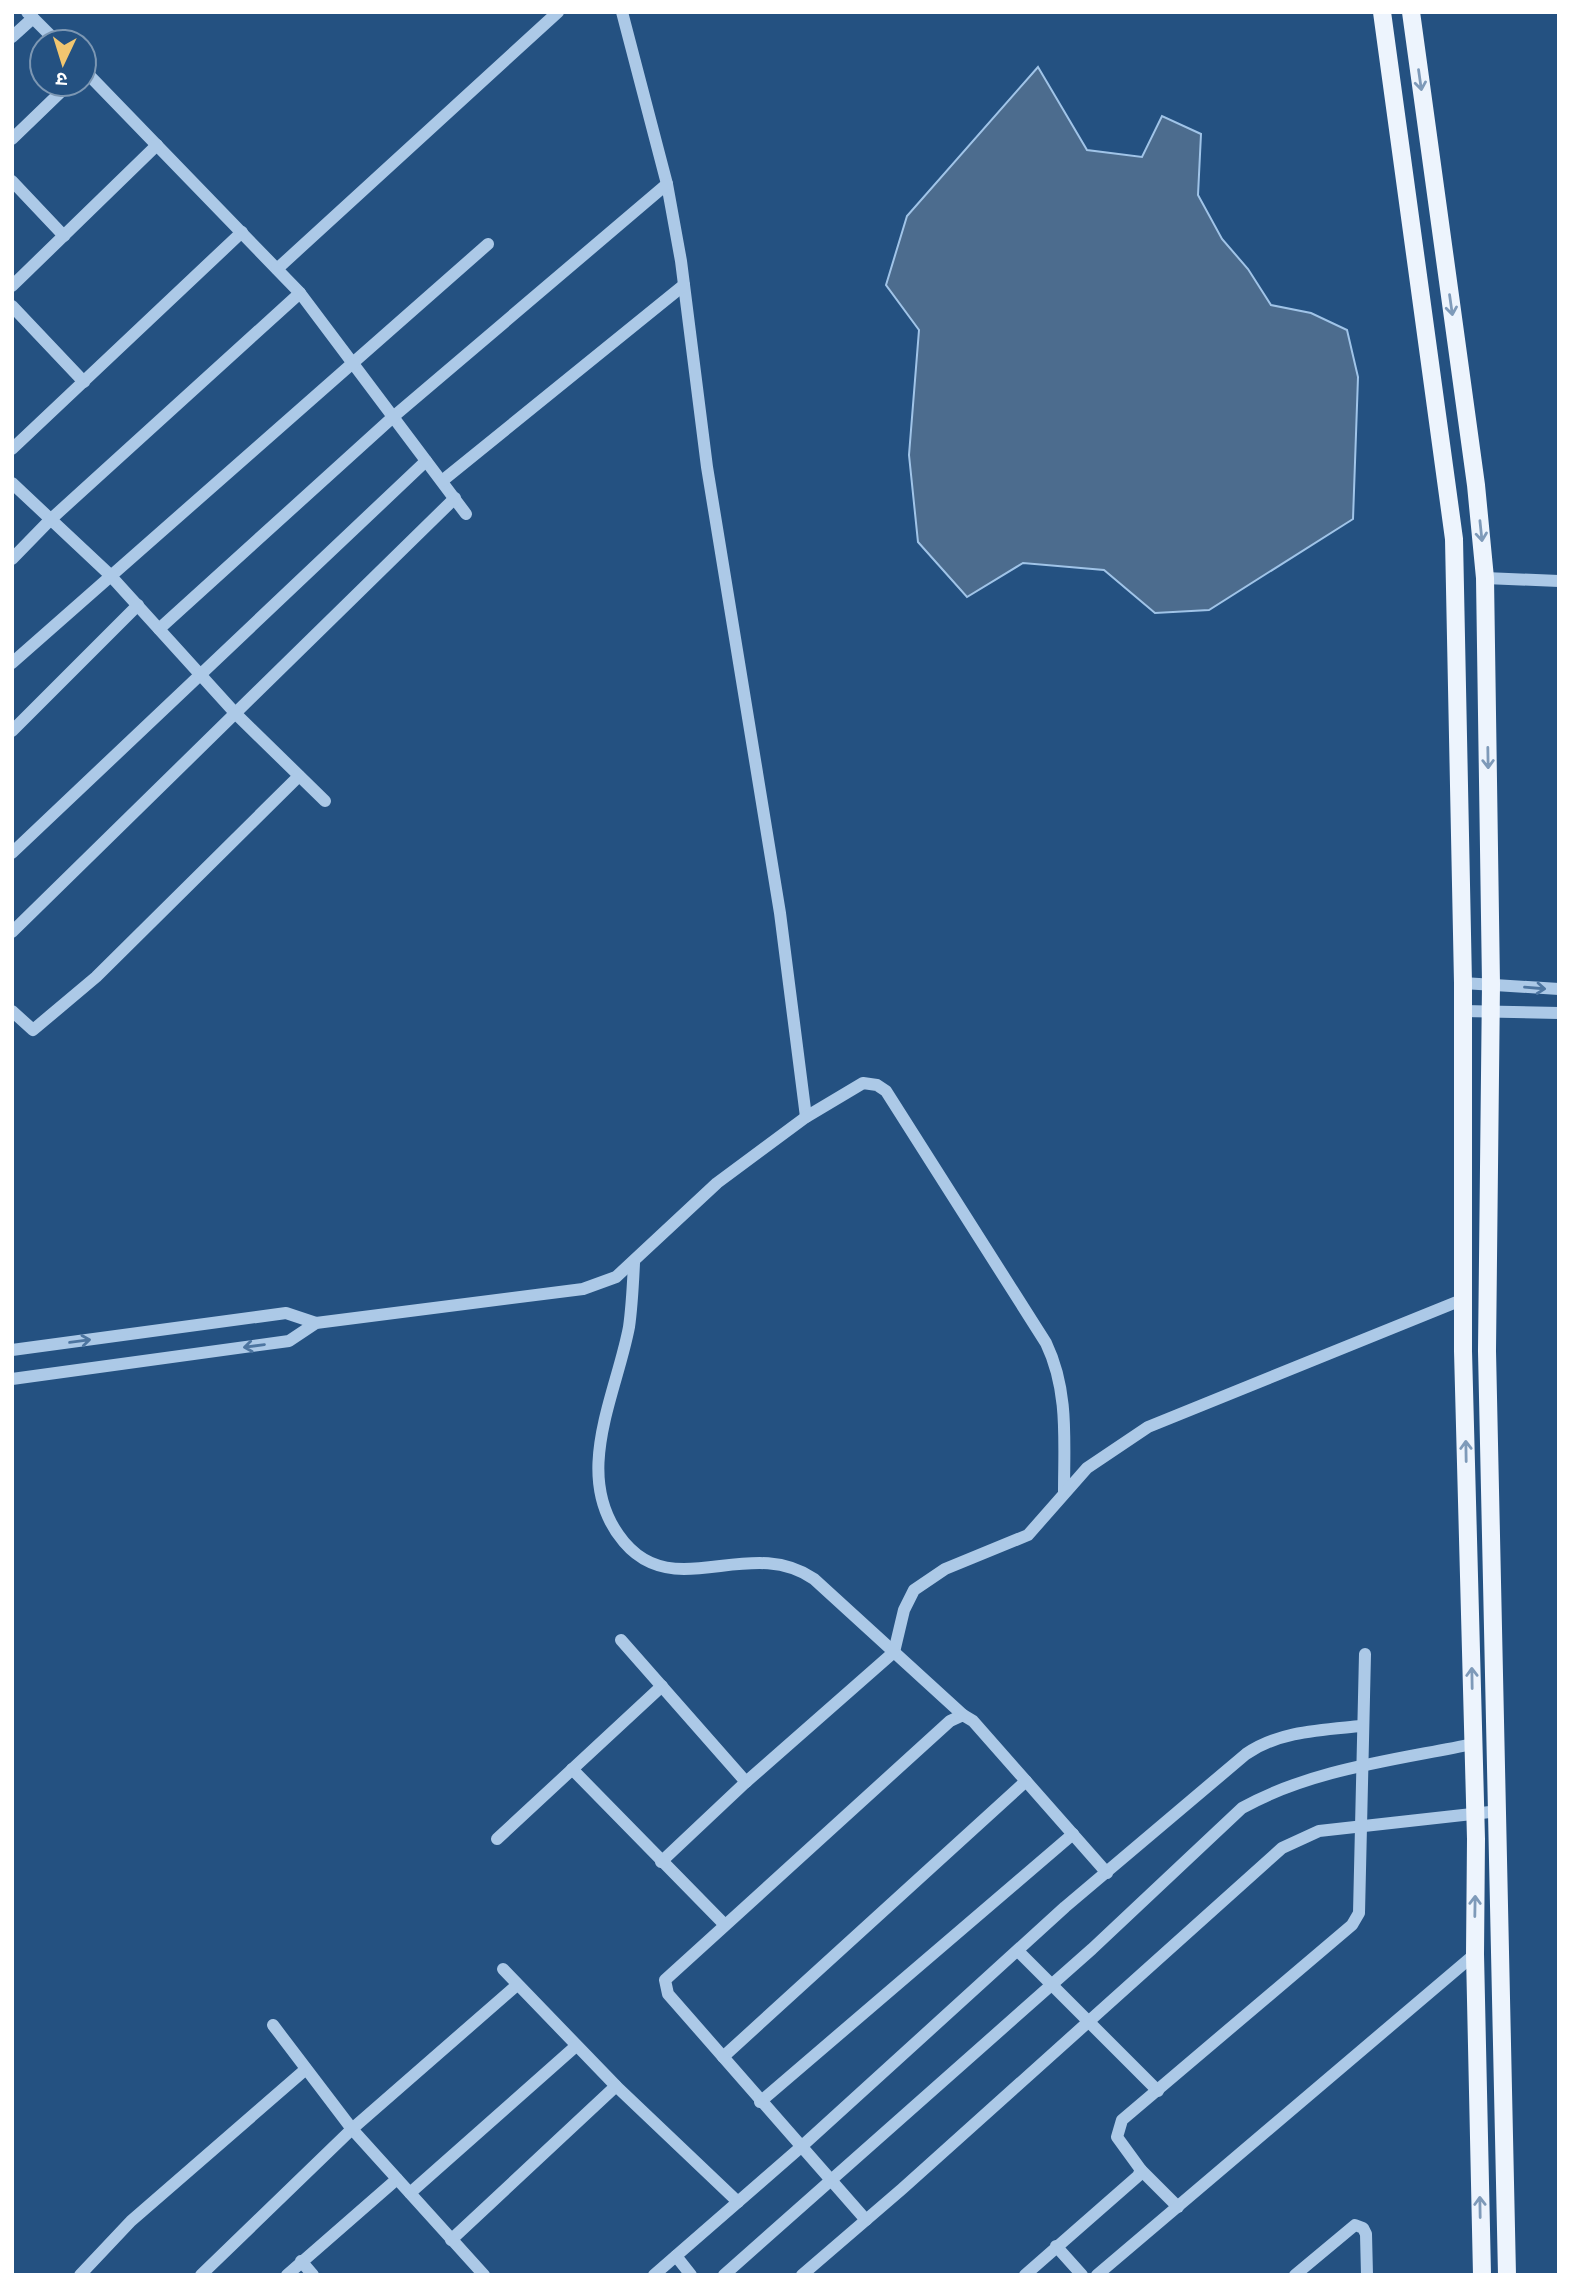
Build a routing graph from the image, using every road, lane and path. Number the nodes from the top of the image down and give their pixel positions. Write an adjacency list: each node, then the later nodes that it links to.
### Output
1 (558, 12): 17 (street)
2 (622, 12): 13 (street)
3 (1382, 12): 46 (main road)
4 (1411, 12): 34 (main road, one-way to 34)
5 (30, 15): 6 (street); 7 (street)
6 (43, 28)
7 (12, 37)
8 (98, 84): 11 (street)
9 (54, 98): 10 (street)
10 (12, 139)
11 (157, 145): 14 (street); 15 (street)
12 (12, 181): 15 (street)
13 (667, 184): 18 (street); 24 (street)
14 (242, 232): 17 (street); 23 (street)
15 (64, 236): 19 (street)
16 (488, 244): 22 (street)
17 (277, 269): 20 (street)
18 (684, 285): 27 (street); 53 (street)
19 (12, 286)
20 (300, 293): 22 (street); 31 (street)
21 (12, 306): 23 (street)
22 (352, 361): 24 (street); 33 (street)
23 (83, 382): 25 (street)
24 (393, 417): 26 (street); 37 (street)
25 (12, 449)
26 (426, 461): 27 (street); 39 (street)
27 (442, 481): 29 (street)
28 (12, 483): 31 (street)
29 (455, 498): 30 (street); 40 (street)
30 (466, 514)
31 (50, 520): 32 (street); 33 (street)
32 (12, 559)
33 (110, 574): 36 (street); 38 (street)
34 (1485, 578): 35 (street); 47 (main road, one-way to 47)
35 (1559, 581)
36 (138, 606): 37 (street); 41 (street)
37 (159, 629): 39 (street)
38 (12, 663)
39 (200, 674): 40 (street); 44 (street)
40 (236, 713): 42 (street); 45 (street)
41 (12, 731)
42 (299, 776): 43 (street); 49 (street)
43 (325, 801)
44 (12, 853)
45 (12, 932)
46 (1463, 984): 47 (street); 51 (main road)
47 (1491, 984): 48 (street, one-way to 48); 50 (main road)
48 (1559, 989)
49 (12, 1011)
50 (1491, 1011): 51 (street); 52 (street); 72 (main road)
51 (1463, 1012): 55 (main road)
52 (1559, 1013)
53 (806, 1117): 54 (street); 59 (street)
54 (634, 1263): 56 (street); 61 (street)
55 (1464, 1299): 59 (street); 66 (main road, one-way to 55)
56 (316, 1323): 57 (street, one-way to 56); 58 (street, one-way to 58)
57 (12, 1350)
58 (12, 1379)
59 (1064, 1493): 61 (street)
60 (621, 1640): 63 (street)
61 (894, 1652): 64 (street); 69 (street)
62 (1365, 1654): 65 (street)
63 (662, 1686): 68 (street); 69 (street)
64 (963, 1715): 70 (street); 78 (street)
65 (1361, 1726): 67 (street); 77 (street)
66 (1473, 1744): 67 (street); 71 (main road)
67 (1361, 1768): 73 (street); 83 (street)
68 (572, 1769): 75 (street); 76 (street)
69 (746, 1782): 76 (street)
70 (1026, 1782): 74 (street); 87 (street)
71 (1475, 1811): 72 (street); 73 (street); 80 (main road, one-way to 71)
72 (1499, 1811): 120 (main road)
73 (1362, 1825): 84 (street); 90 (street)
74 (1073, 1834): 77 (street); 91 (street)
75 (497, 1839)
76 (661, 1862): 78 (street)
77 (1107, 1873): 79 (street)
78 (724, 1924): 87 (street)
79 (1018, 1951): 83 (street); 93 (street)
80 (1475, 1954): 99 (street); 119 (main road, one-way to 80)
81 (503, 1969): 82 (street)
82 (517, 1985): 86 (street); 92 (street)
83 (1051, 1985): 84 (street); 96 (street)
84 (1088, 2024): 90 (street); 100 (street)
85 (273, 2025): 88 (street)
86 (576, 2046): 89 (street); 97 (street)
87 (723, 2057): 91 (street)
88 (306, 2069): 92 (street); 105 (street)
89 (616, 2086): 98 (street); 101 (street)
90 (1157, 2091): 94 (street)
91 (760, 2102): 93 (street)
92 (352, 2129): 95 (street); 106 (street)
93 (801, 2147): 96 (street); 98 (street)
94 (1141, 2169): 99 (street); 102 (street)
95 (397, 2179): 97 (street); 104 (street)
96 (832, 2181): 100 (street); 112 (street)
97 (410, 2193): 101 (street)
98 (738, 2202): 103 (street)
99 (1178, 2207): 116 (street)
100 (866, 2220): 113 (street)
101 (451, 2240): 109 (street)
102 (1056, 2246): 114 (street); 115 (street)
103 (676, 2256): 110 (street); 111 (street)
104 (301, 2261): 107 (street); 108 (street)
105 (80, 2275)
106 (201, 2275)
107 (287, 2275)
108 (313, 2275)
109 (484, 2275)
110 (654, 2275)
111 (691, 2275)
112 (724, 2275)
113 (802, 2275)
114 (1025, 2275)
115 (1082, 2275)
116 (1097, 2275)
117 (1295, 2275): 118 (street)
118 (1367, 2275)
119 (1482, 2275)
120 (1507, 2275)

